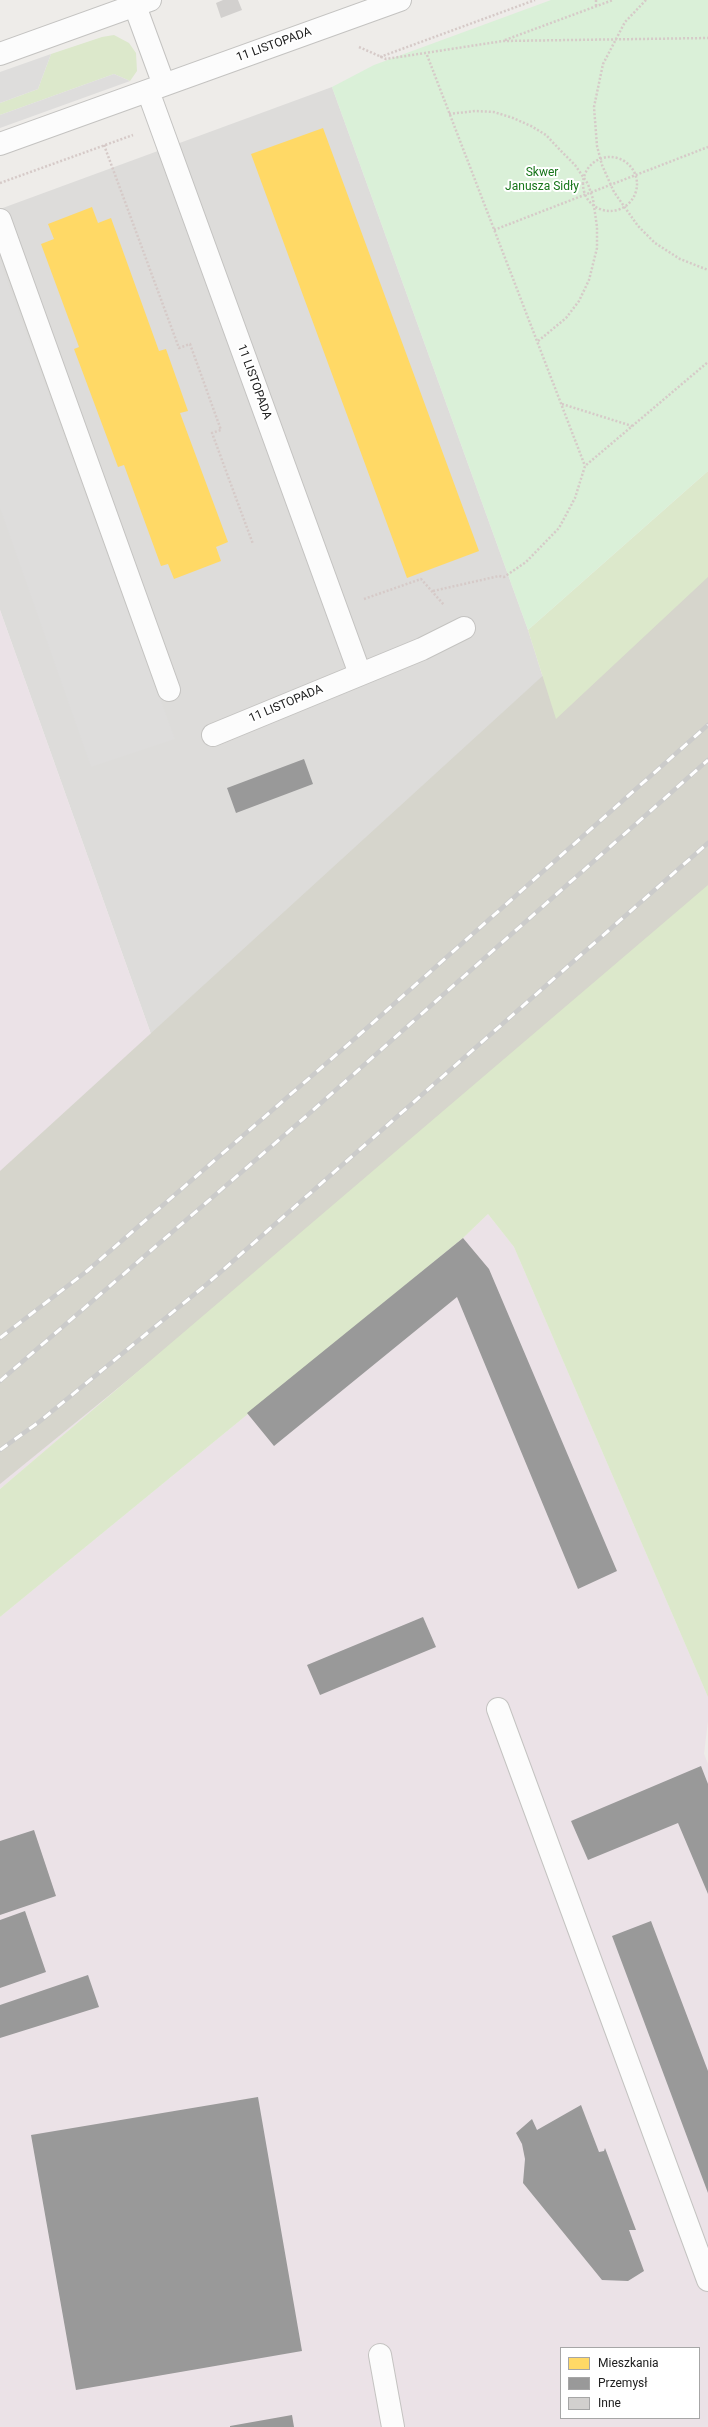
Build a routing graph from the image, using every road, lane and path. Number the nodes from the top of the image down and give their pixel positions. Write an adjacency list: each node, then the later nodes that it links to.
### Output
1 (400, 0): 15 (street, 11 LISTOPADA)
2 (535, 0): 14 (path)
3 (596, 0): 7 (path)
4 (613, 0): 7 (path)
5 (646, 0): 10 (path)
6 (142, 3): 12 (street); 15 (street)
7 (596, 6): 9 (path)
8 (708, 38): 10 (path)
9 (503, 41): 10 (path); 13 (path)
10 (614, 41): 21 (path)
11 (356, 46): 14 (path)
12 (0, 54)
13 (427, 55): 14 (path); 16 (path)
14 (380, 57)
15 (156, 88): 17 (street, 11 LISTOPADA); 18 (street, 11 LISTOPADA)
16 (449, 114): 23 (path); 31 (path)
17 (160, 125): 19 (path); 41 (street, 11 LISTOPADA)
18 (0, 144)
19 (104, 145): 24 (path); 38 (path)
20 (708, 147): 22 (path)
21 (600, 159): 22 (path); 23 (path); 25 (path)
22 (635, 175): 25 (path); 29 (path)
23 (583, 177): 26 (path); 27 (path)
24 (0, 183)
25 (611, 184): 26 (path); 29 (path)
26 (590, 192): 27 (path); 28 (path)
27 (585, 194): 28 (path); 31 (path)
28 (594, 206): 29 (path); 33 (path)
29 (624, 208): 32 (path)
30 (0, 220): 42 (street)
31 (494, 230): 33 (path)
32 (708, 270)
33 (537, 342): 35 (path)
34 (708, 362): 36 (path)
35 (562, 404): 36 (path); 37 (path)
36 (632, 426): 37 (path)
37 (586, 466): 39 (path)
38 (252, 544)
39 (359, 593)
40 (464, 628): 41 (street, 11 LISTOPADA)
41 (360, 674): 43 (street, 11 LISTOPADA)
42 (169, 690)
43 (213, 735)
44 (498, 1709): 45 (street)
45 (708, 2280)
46 (380, 2355): 47 (street)
47 (393, 2427)

